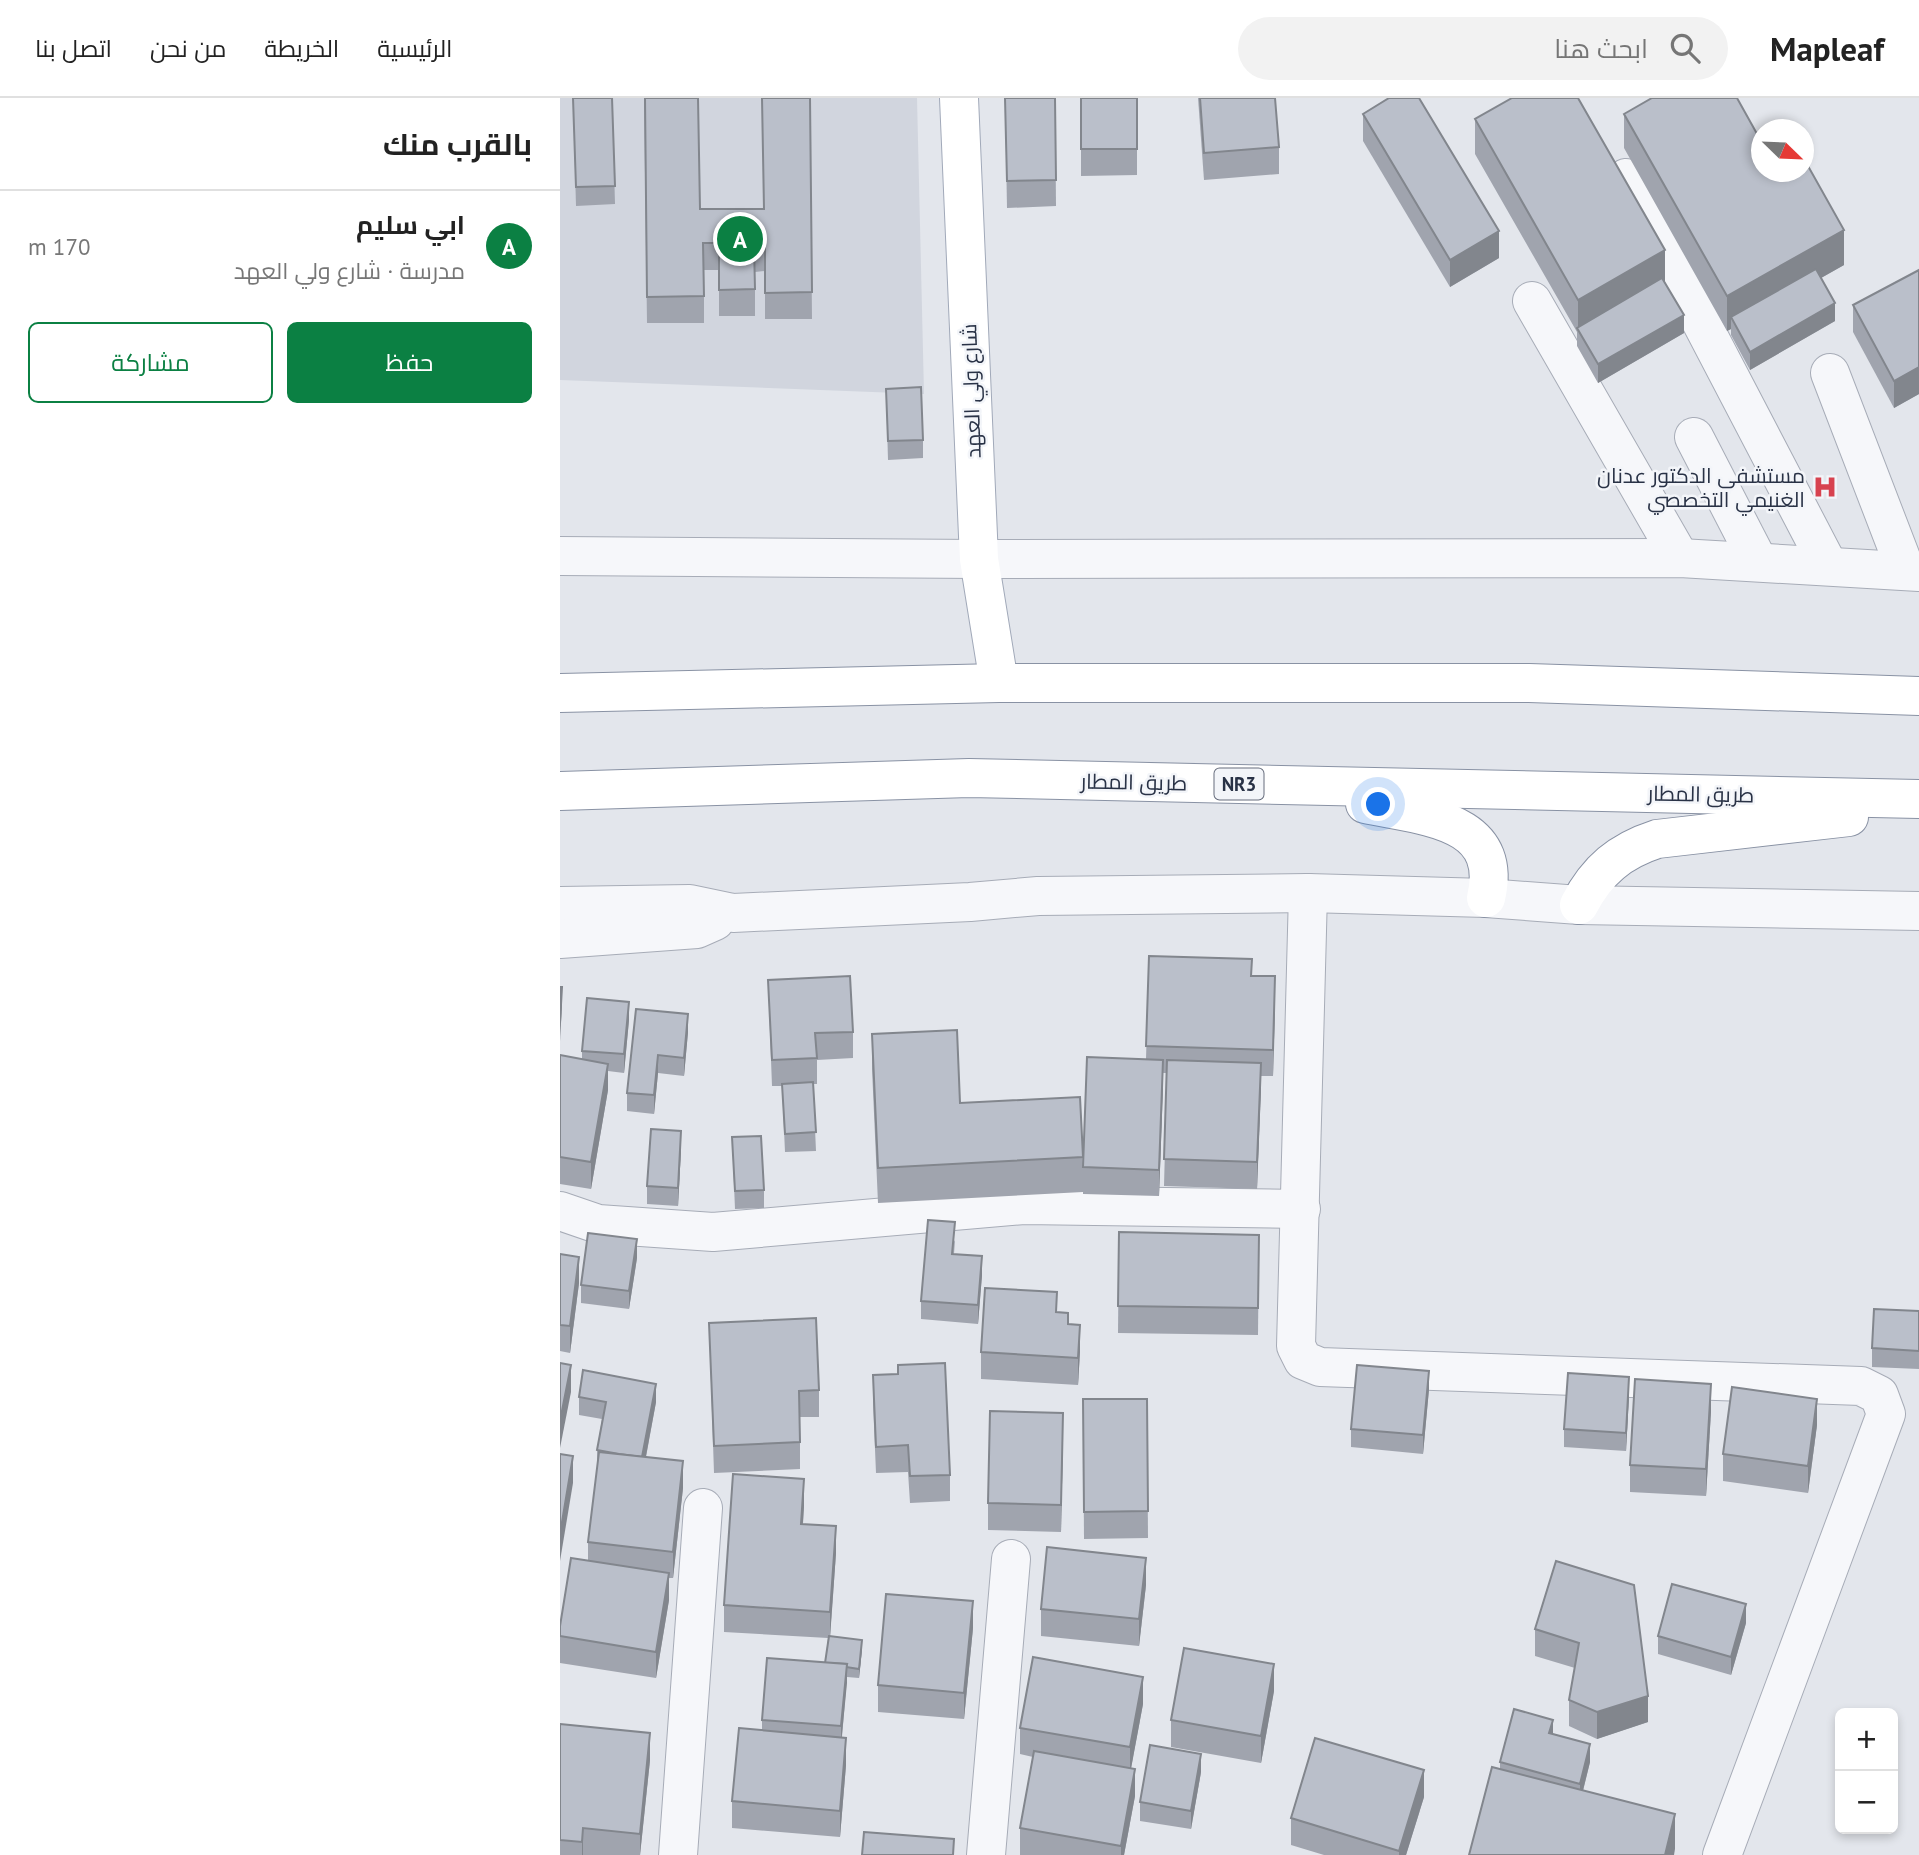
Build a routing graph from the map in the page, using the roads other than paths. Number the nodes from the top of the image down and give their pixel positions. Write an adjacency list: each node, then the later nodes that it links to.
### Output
1 (959, 98): 8 (main road, شارع ولي العهد)
2 (1626, 178): 10 (street)
3 (1532, 301): 7 (street)
4 (1830, 373): 11 (street)
5 (1694, 437): 9 (street)
6 (560, 556): 8 (street)
7 (1680, 558): 8 (street); 9 (street)
8 (979, 559): 12 (main road, شارع ولي العهد)
9 (1758, 561): 10 (street)
10 (1828, 565): 11 (street)
11 (1912, 571)
12 (999, 683): 13 (main road); 14 (main road)
13 (560, 693)
14 (1919, 696)
15 (1278, 785): 16 (main road, طريق المطار / NR3); 17 (main road, طريق المطار / NR3); 20 (main road)
16 (560, 791)
17 (1919, 799)
18 (1919, 810): 21 (main road)
19 (1308, 893): 20 (street); 24 (street); 26 (street)
20 (1486, 898): 21 (street)
21 (1579, 905): 23 (street)
22 (560, 906): 24 (street)
23 (1919, 911)
24 (733, 912): 25 (street)
25 (560, 939)
26 (1301, 1209): 27 (street); 32 (street)
27 (560, 1211)
28 (703, 1508): 30 (street)
29 (1011, 1559): 31 (street)
30 (678, 1855)
31 (986, 1855)
32 (1722, 1855)

